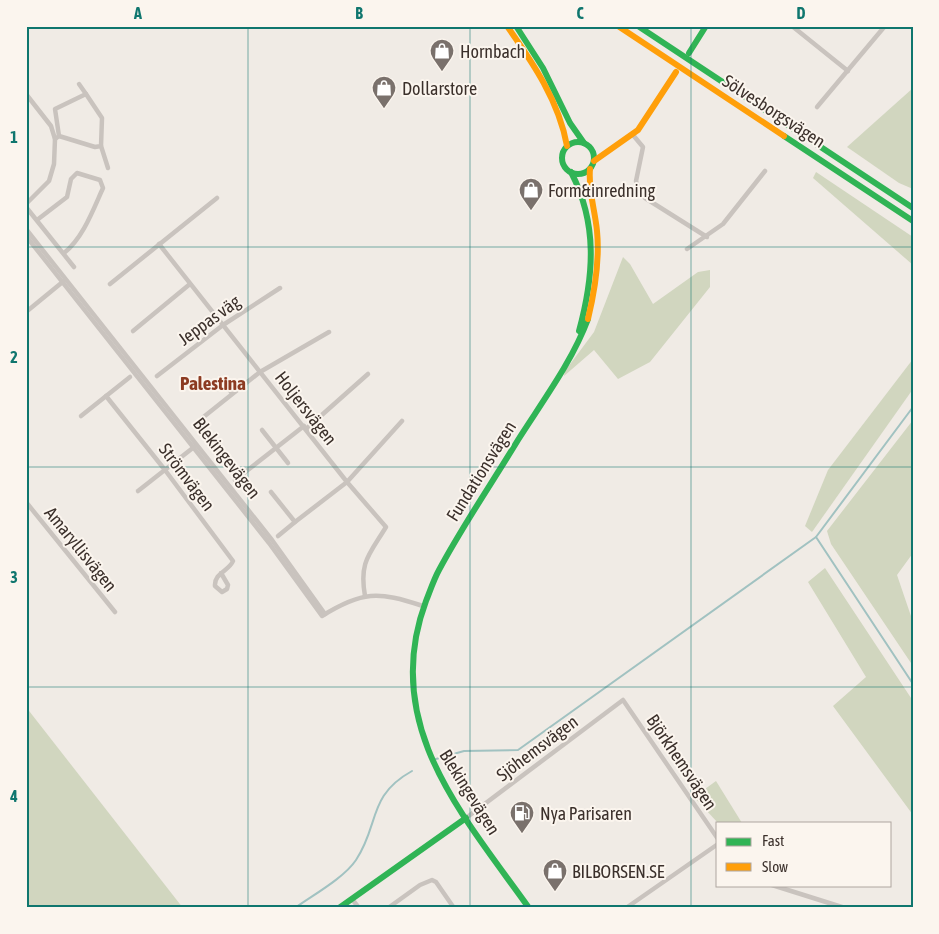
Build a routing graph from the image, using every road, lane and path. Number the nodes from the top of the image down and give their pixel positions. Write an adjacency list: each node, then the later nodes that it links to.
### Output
1 (506, 26): 19 (main road)
2 (516, 26): 17 (main road)
3 (618, 26): 31 (main road, Sölvesborgsvägen)
4 (638, 26): 29 (main road, Sölvesborgsvägen)
5 (706, 26): 8 (main road)
6 (792, 26): 9 (street)
7 (885, 26): 9 (street)
8 (688, 53)
9 (848, 71): 14 (street)
10 (676, 72): 15 (main road)
11 (79, 84): 13 (street)
12 (26, 94): 16 (street)
13 (86, 94): 16 (street); 18 (street)
14 (817, 107)
15 (633, 135): 20 (main road); 34 (street)
16 (57, 138): 18 (street); 28 (street)
17 (584, 142): 19 (main road); 21 (main road)
18 (101, 146): 23 (street)
19 (566, 146): 25 (main road)
20 (616, 146): 21 (main road); 22 (main road)
21 (592, 149): 22 (main road)
22 (594, 161): 24 (main road)
23 (108, 168)
24 (590, 169): 25 (main road); 47 (main road, Fundationsvägen)
25 (571, 172): 47 (main road, Fundationsvägen)
26 (765, 172): 34 (street)
27 (217, 198): 35 (street)
28 (26, 205): 30 (street)
29 (913, 208)
30 (37, 220): 37 (street); 37 (street)
31 (913, 221)
32 (26, 229): 39 (street, Blekingevägen)
33 (26, 236): 39 (street, Blekingevägen)
34 (707, 237): 36 (street)
35 (159, 244): 40 (street); 41 (street, Holjersvägen)
36 (687, 249)
37 (64, 253): 38 (street)
38 (74, 267)
39 (64, 281): 43 (street); 60 (street, Blekingevägen)
40 (110, 284)
41 (190, 284): 44 (street, Holjersvägen); 45 (street)
42 (280, 288): 44 (street, Jeppas väg)
43 (26, 312)
44 (222, 325): 48 (street, Holjersvägen); 50 (street, Jeppas väg)
45 (133, 330)
46 (329, 332): 48 (street)
47 (570, 354): 73 (main road, Fundationsvägen)
48 (260, 372): 53 (street); 58 (street, Holjersvägen)
49 (368, 374): 58 (street)
50 (157, 376)
51 (130, 377): 54 (street)
52 (220, 378): 53 (street)
53 (232, 393): 56 (street)
54 (106, 396): 55 (street); 63 (street, Strömvägen)
55 (81, 416)
56 (201, 419)
57 (402, 421): 65 (street)
58 (305, 428): 61 (street); 65 (street, Holjersvägen)
59 (262, 430): 61 (street)
60 (195, 446): 63 (street); 72 (street, Blekingevägen)
61 (276, 448): 62 (street); 64 (street)
62 (288, 463)
63 (165, 470): 66 (street); 71 (street, Strömvägen)
64 (235, 480)
65 (347, 482): 69 (street); 72 (street, Holjersvägen)
66 (138, 491)
67 (271, 492): 69 (street)
68 (26, 502): 74 (street, Amaryllisvägen)
69 (295, 522): 70 (street)
70 (278, 536)
71 (221, 574)
72 (364, 596): 73 (street, Blekingevägen)
73 (423, 606): 76 (main road, Blekingevägen)
74 (115, 612)
75 (623, 700): 76 (street, Sjöhemsvägen); 77 (street, Björkhemsvägen)
76 (466, 818): 80 (main road); 85 (main road, Blekingevägen)
77 (716, 836)
78 (716, 845): 86 (street)
79 (775, 886): 87 (street)
80 (352, 898): 81 (main road); 82 (street)
81 (339, 908)
82 (359, 908)
83 (388, 908): 84 (street)
84 (454, 908)
85 (528, 908)
86 (626, 908)
87 (846, 908)

